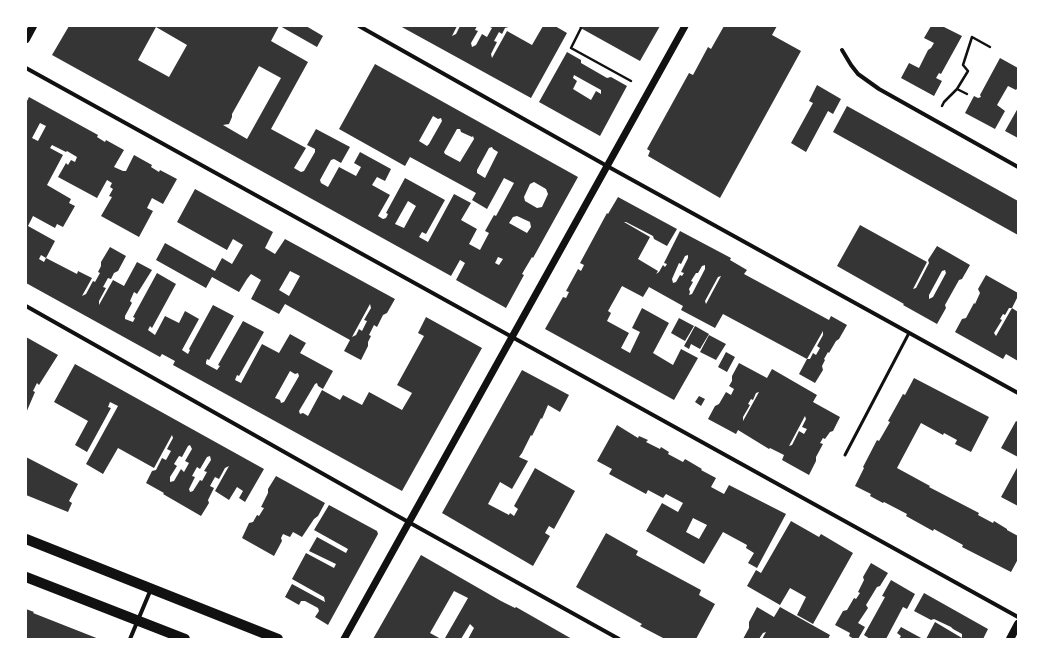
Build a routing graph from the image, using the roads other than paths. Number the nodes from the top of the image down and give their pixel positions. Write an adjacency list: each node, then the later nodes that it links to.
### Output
1 (33, 26): 4 (main road)
2 (359, 26): 7 (street)
3 (685, 26): 7 (street)
4 (26, 39)
5 (842, 50): 8 (street)
6 (26, 68): 11 (street)
7 (608, 166): 10 (street); 11 (street)
8 (1018, 167)
9 (26, 306): 14 (street)
10 (909, 333): 12 (street); 13 (lane)
11 (513, 338): 14 (street); 18 (street)
12 (1018, 393)
13 (845, 455)
14 (409, 522): 24 (street); 25 (street)
15 (26, 539): 17 (main road)
16 (26, 577): 19 (main road)
17 (151, 588): 19 (street); 23 (main road)
18 (1018, 617)
19 (138, 620): 21 (street); 22 (main road)
20 (1018, 624): 26 (main road)
21 (130, 639)
22 (185, 639)
23 (278, 639)
24 (344, 639)
25 (620, 639)
26 (1010, 639)

